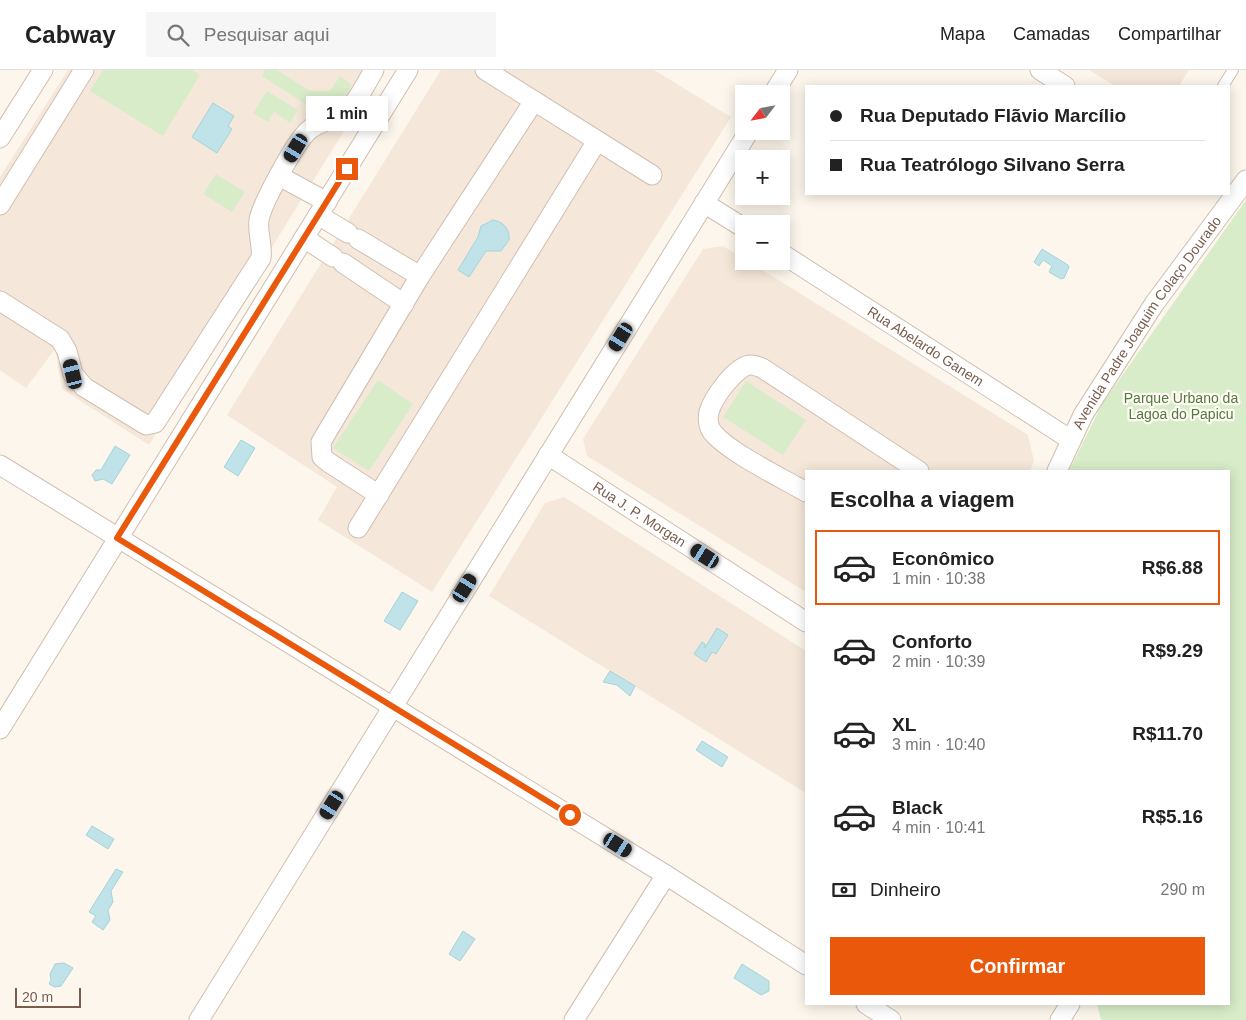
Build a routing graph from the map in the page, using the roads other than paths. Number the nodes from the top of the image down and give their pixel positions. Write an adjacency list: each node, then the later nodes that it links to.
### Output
1 (43, 70): 13 (street)
2 (84, 70): 21 (street)
3 (374, 70): 17 (street)
4 (408, 70): 22 (street)
5 (485, 70): 12 (street)
6 (788, 70): 9 (street)
7 (1040, 70): 10 (street)
8 (1233, 70): 11 (lane)
9 (779, 85)
10 (1063, 85)
11 (1224, 85)
12 (534, 102): 15 (street); 26 (street)
13 (0, 138)
14 (743, 140): 20 (street)
15 (597, 141): 16 (street); 35 (street)
16 (652, 175)
17 (279, 176): 22 (street); 27 (street)
18 (1246, 180): 19 (street, Avenida Padre Joaquim Colaço Dourado)
19 (1229, 197): 29 (street, Avenida Padre Joaquim Colaço Dourado)
20 (704, 203): 23 (street); 30 (street)
21 (0, 205)
22 (322, 208): 24 (street); 26 (street)
23 (735, 222)
24 (304, 238): 28 (street); 37 (street)
25 (790, 259): 29 (street, Rua Abelardo Ganem)
26 (420, 276): 28 (street)
27 (0, 301)
28 (404, 304): 35 (street)
29 (1071, 440): 33 (street, Avenida Padre Joaquim Colaço Dourado)
30 (548, 455): 38 (street, Rua J. P. Morgan); 39 (street)
31 (0, 465): 37 (street)
32 (917, 470): 34 (street)
33 (1056, 470)
34 (805, 491)
35 (379, 494): 36 (street)
36 (358, 528)
37 (117, 538): 39 (street); 40 (street)
38 (805, 621)
39 (392, 705): 41 (street); 46 (street)
40 (0, 729)
41 (666, 875): 42 (street); 47 (street)
42 (805, 964)
43 (868, 1005): 48 (street)
44 (1070, 1005): 49 (street)
45 (1071, 1005): 50 (street)
46 (199, 1020)
47 (574, 1020)
48 (891, 1020)
49 (1060, 1020)
50 (1076, 1020)

